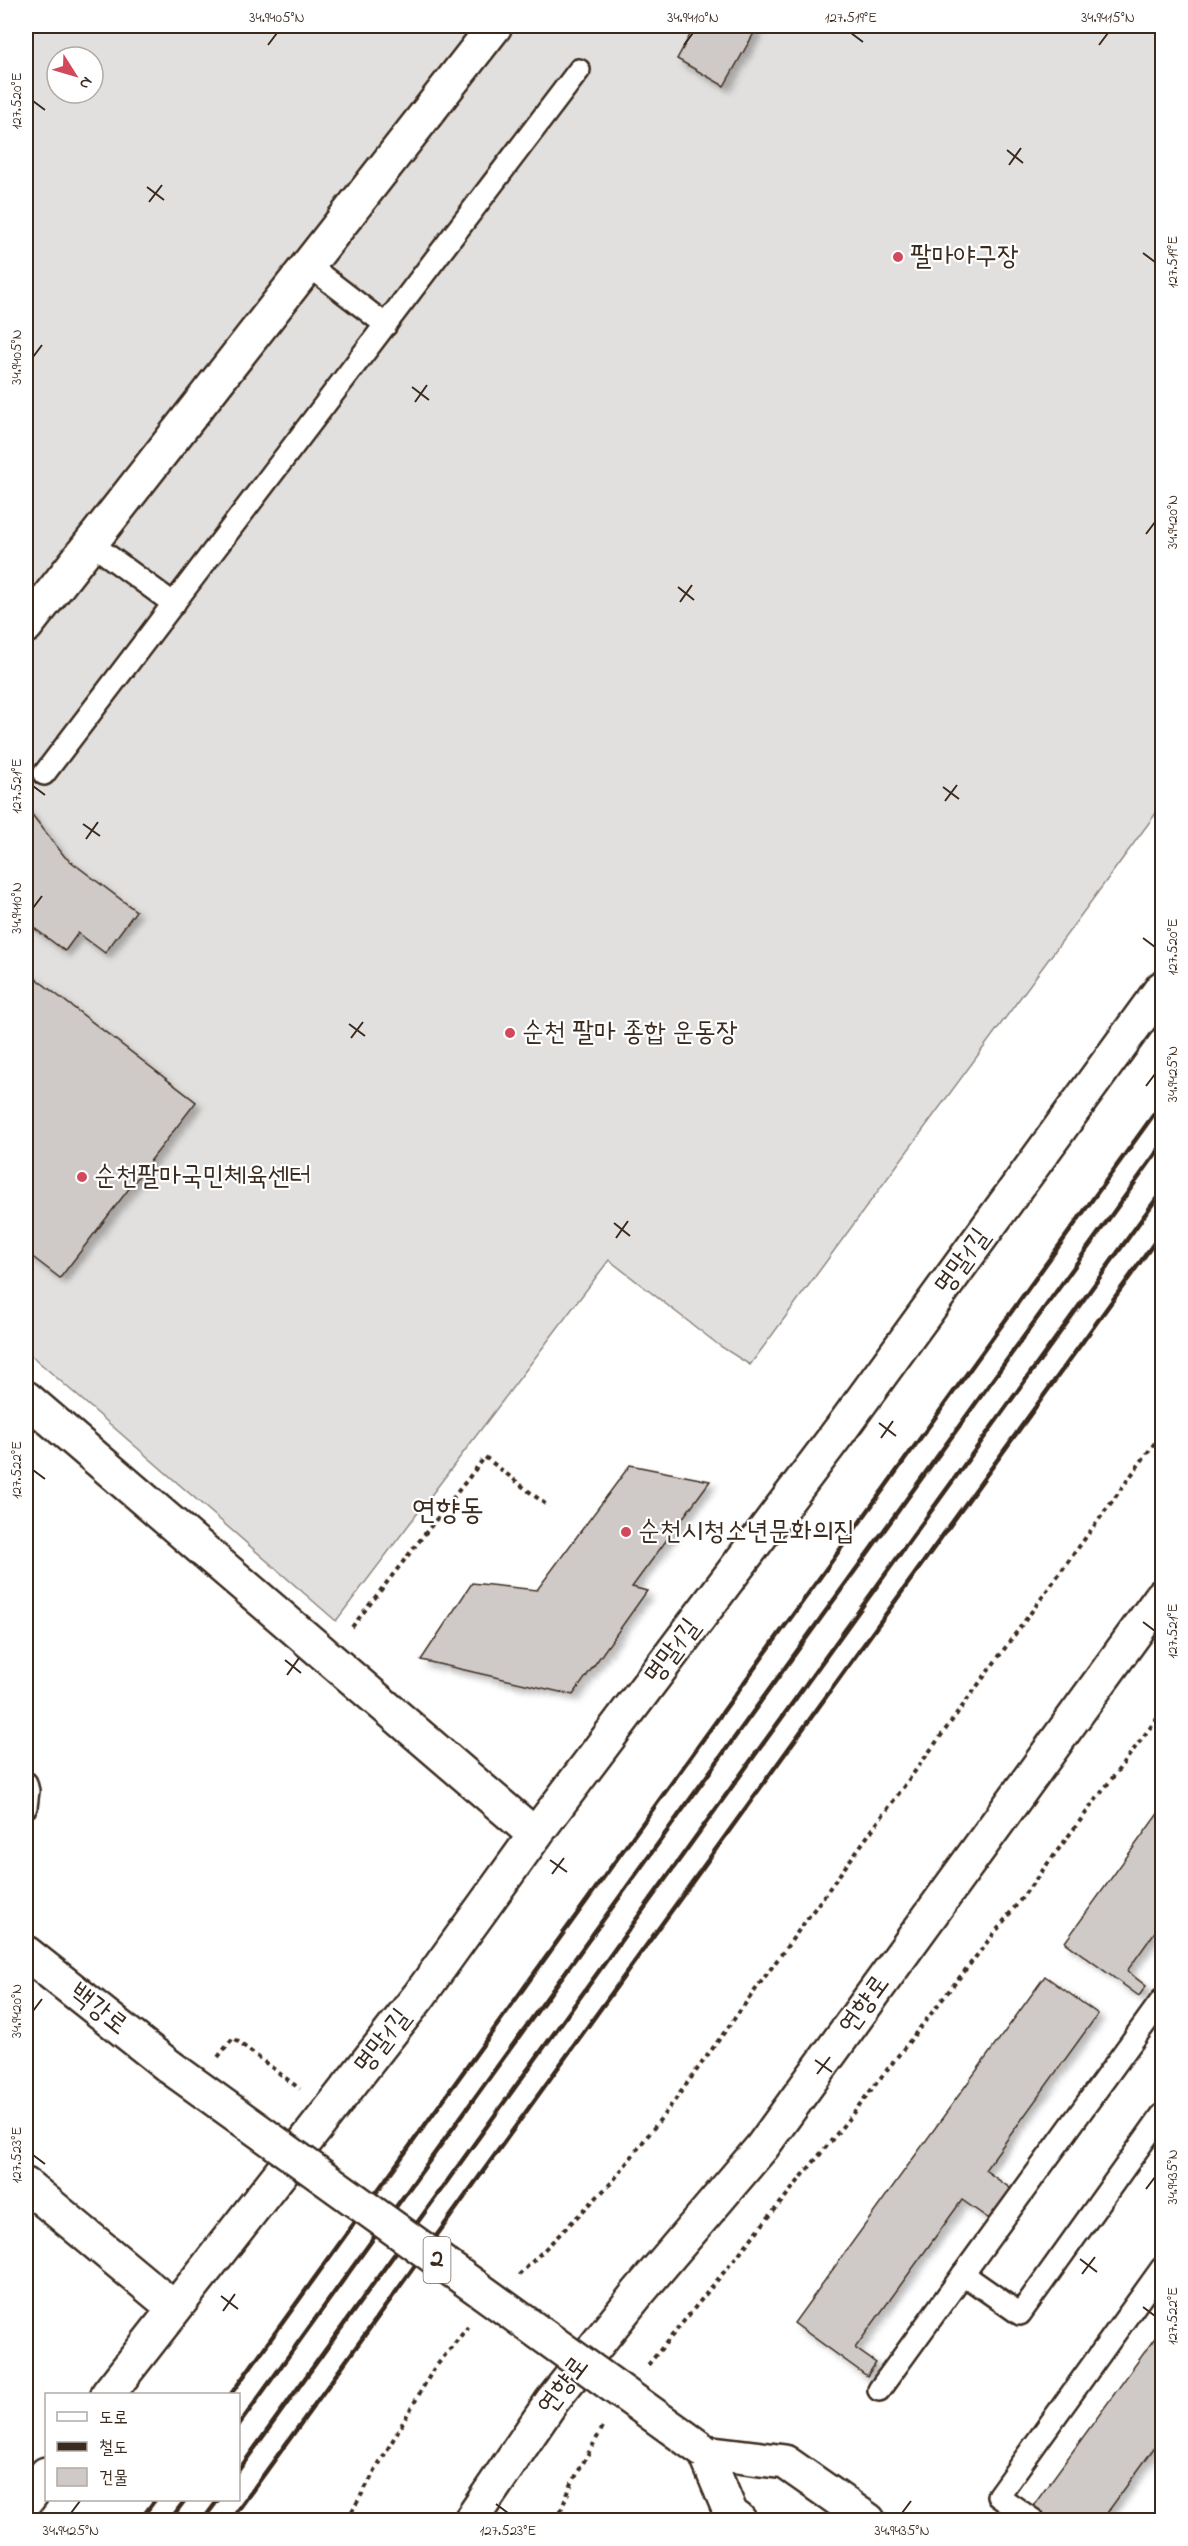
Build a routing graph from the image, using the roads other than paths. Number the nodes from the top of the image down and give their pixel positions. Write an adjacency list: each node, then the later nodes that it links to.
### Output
1 (495, 26): 3 (street)
2 (579, 70): 4 (lane)
3 (308, 265): 4 (lane); 5 (street)
4 (386, 325): 6 (lane)
5 (92, 544): 6 (lane); 7 (street)
6 (174, 604): 8 (lane)
7 (26, 626)
8 (44, 774)
9 (1162, 988): 14 (street, 명말1길)
10 (26, 1398): 14 (street)
11 (1162, 1596): 27 (street, 연향로)
12 (26, 1783): 13 (lane)
13 (26, 1807)
14 (535, 1835): 21 (street, 명말1길)
15 (26, 1953): 24 (street, 백강로 / 2, bridge)
16 (1162, 2000): 20 (lane)
17 (1162, 2115): 20 (lane)
18 (26, 2185): 21 (street)
19 (1162, 2268): 30 (lane)
20 (963, 2274): 22 (lane)
21 (174, 2308): 23 (street, 명말1길)
22 (879, 2390)
23 (109, 2393)
24 (705, 2452): 28 (street); 29 (street, 2)
25 (45, 2475): 26 (street)
26 (26, 2501)
27 (471, 2520)
28 (739, 2520)
29 (868, 2520)
30 (1033, 2520)

